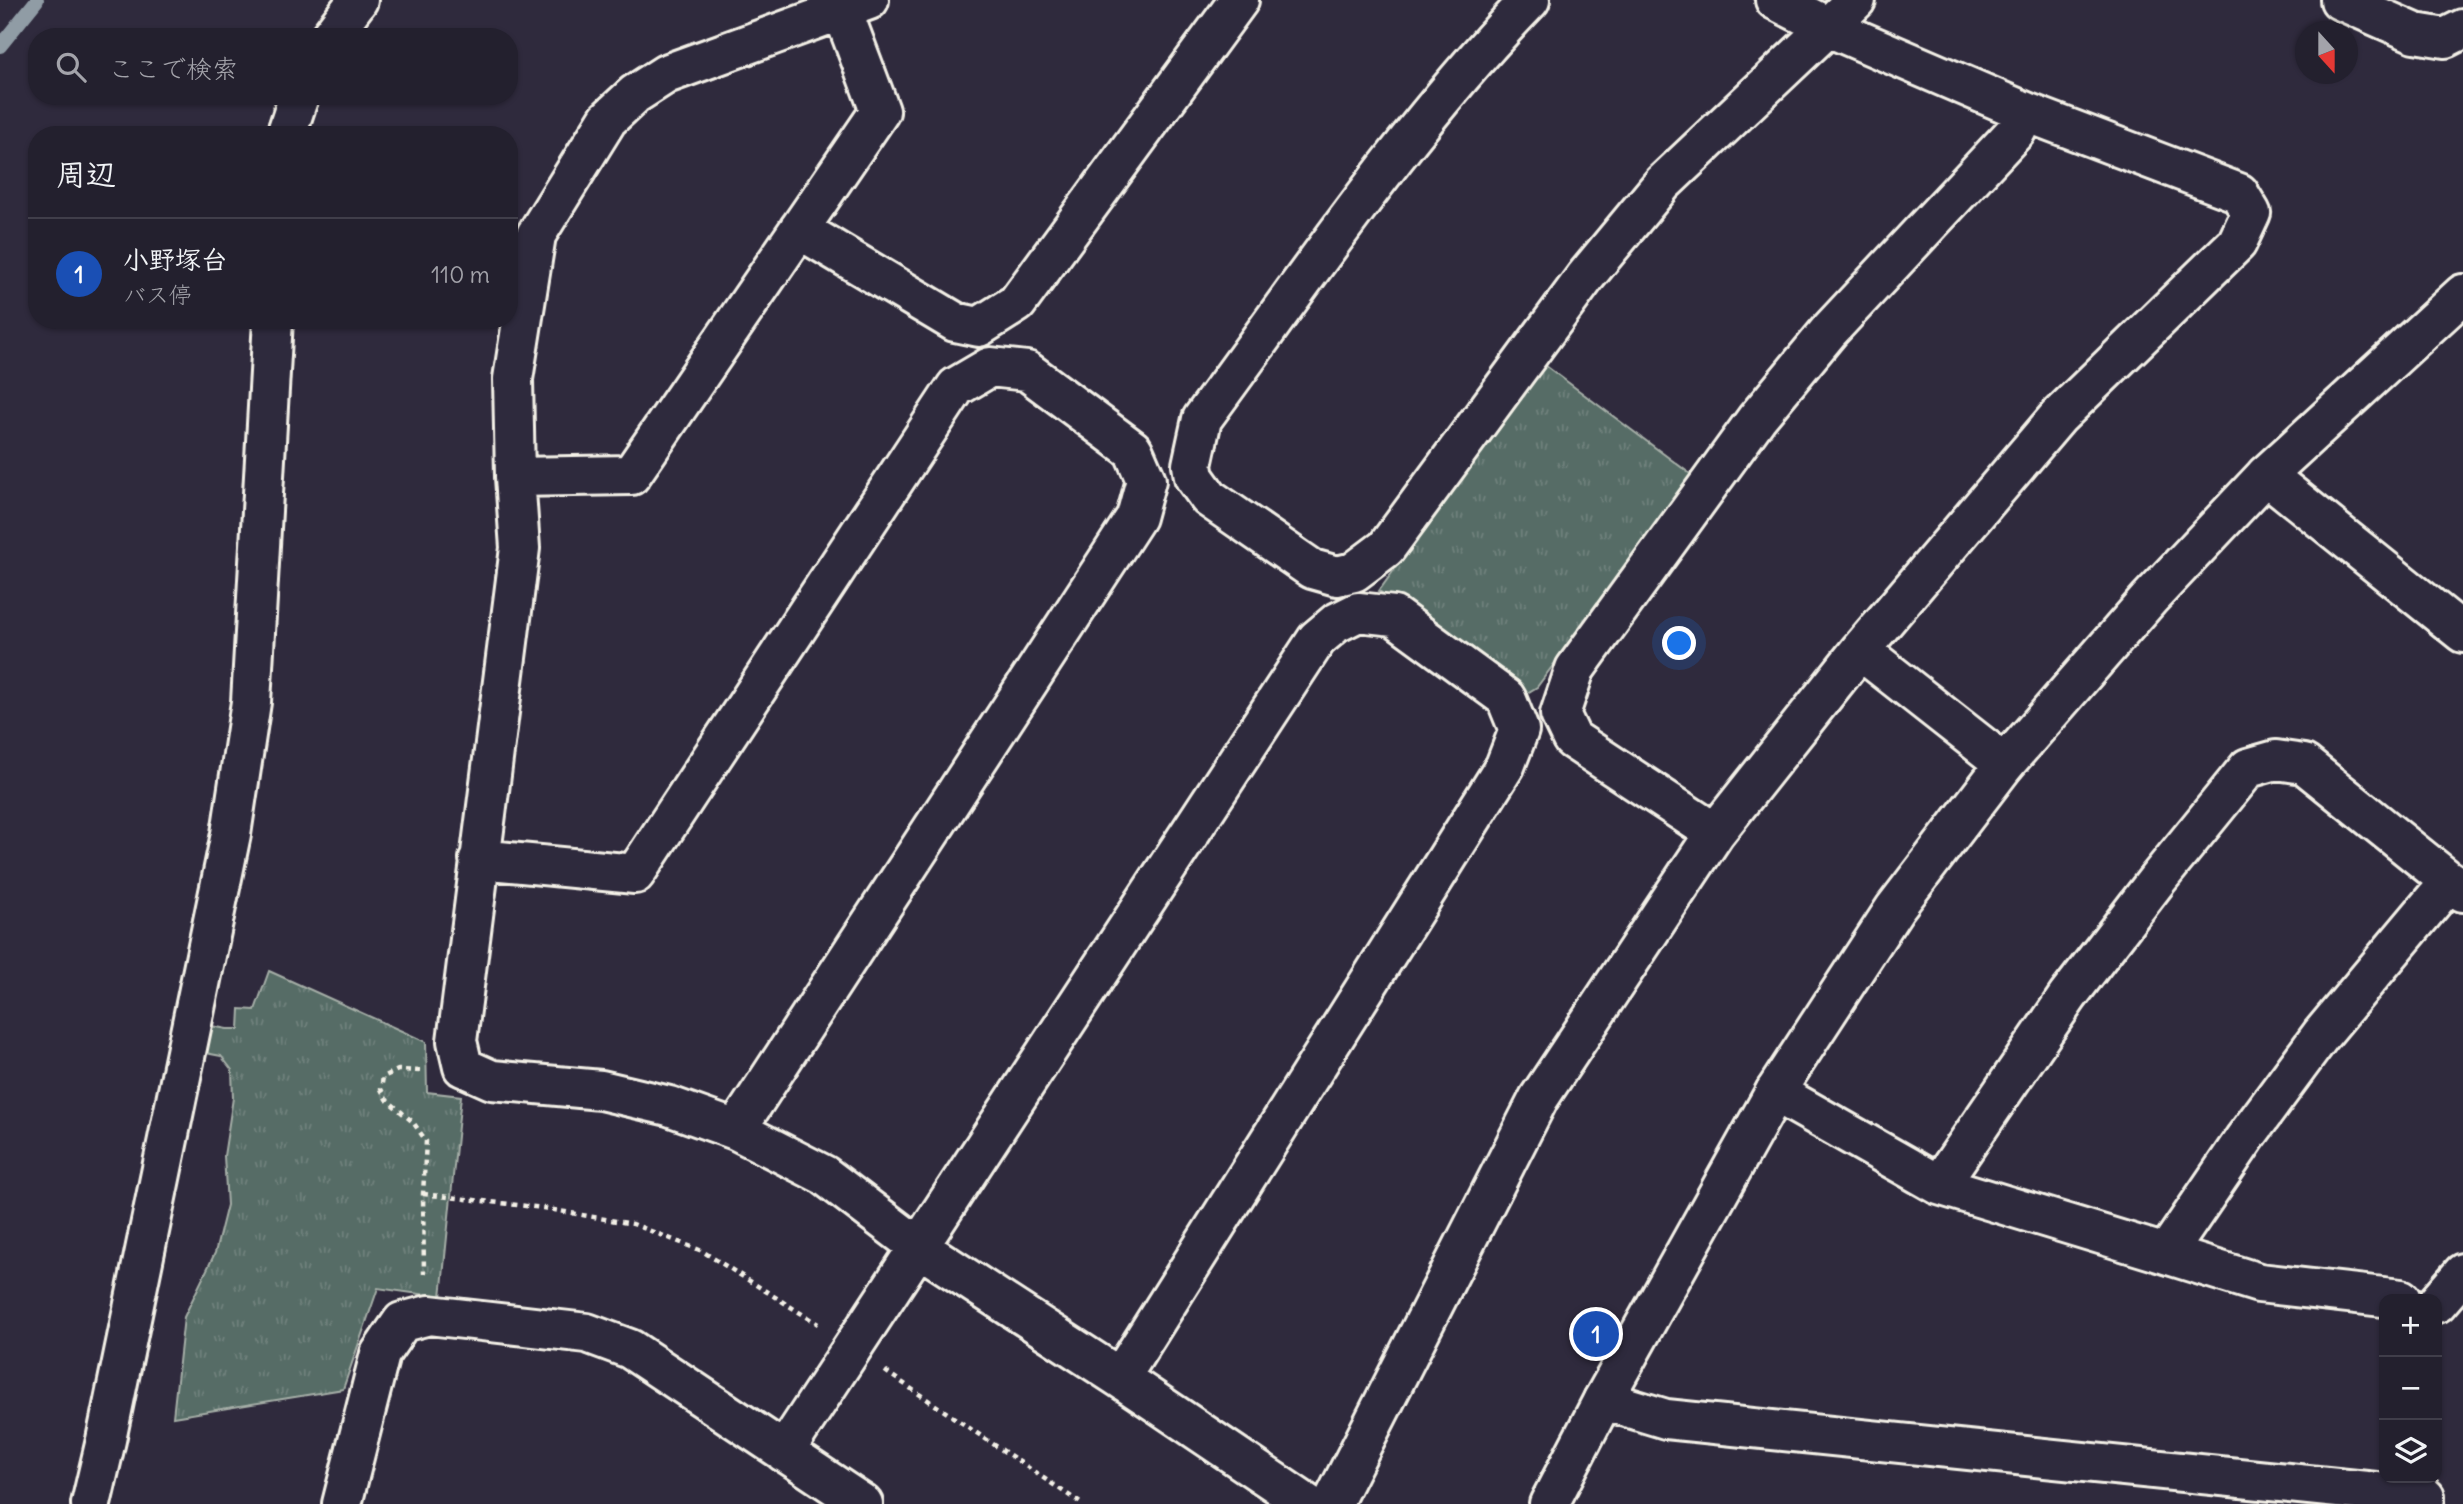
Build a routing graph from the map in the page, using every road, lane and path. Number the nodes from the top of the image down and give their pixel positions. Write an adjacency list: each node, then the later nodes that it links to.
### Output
1 (358, 0): 9 (street)
2 (1239, 0): 14 (street)
3 (1530, 0): 8 (street)
4 (1775, 0): 8 (street)
5 (1856, 0): 8 (street)
6 (2340, 0): 10 (street)
7 (855, 5): 14 (street); 18 (street)
8 (1828, 27): 12 (street)
9 (337, 28)
10 (2463, 29)
11 (296, 105): 13 (street)
12 (2026, 112): 20 (street); 22 (street)
13 (289, 126)
14 (799, 229): 18 (street)
15 (2463, 294): 17 (street)
16 (272, 329): 40 (street)
17 (2266, 475): 19 (street); 21 (street)
18 (515, 477): 23 (street)
19 (2463, 633)
20 (1860, 650): 21 (street); 22 (street)
21 (2005, 764): 26 (street)
22 (1715, 834): 45 (street)
23 (479, 859): 25 (street); 27 (street)
24 (2456, 886): 28 (street); 31 (street)
25 (463, 1067): 27 (street); 29 (path)
26 (1775, 1092): 28 (street); 38 (street)
27 (736, 1130): 30 (street)
28 (1939, 1185): 31 (street)
29 (423, 1194): 35 (path); 36 (path)
30 (920, 1248): 36 (street); 37 (street); 37 (street)
31 (2166, 1254): 33 (street)
32 (2463, 1273): 34 (street)
33 (2379, 1297)
34 (2442, 1297)
35 (429, 1315): 39 (street); 41 (street)
36 (853, 1348): 39 (street); 43 (path)
37 (1120, 1378): 44 (street)
38 (1603, 1400): 46 (street); 47 (street)
39 (784, 1452): 42 (street)
40 (91, 1504)
41 (342, 1504)
42 (863, 1504)
43 (1082, 1504)
44 (1307, 1504)
45 (1332, 1504)
46 (1549, 1504)
47 (2424, 1504)

